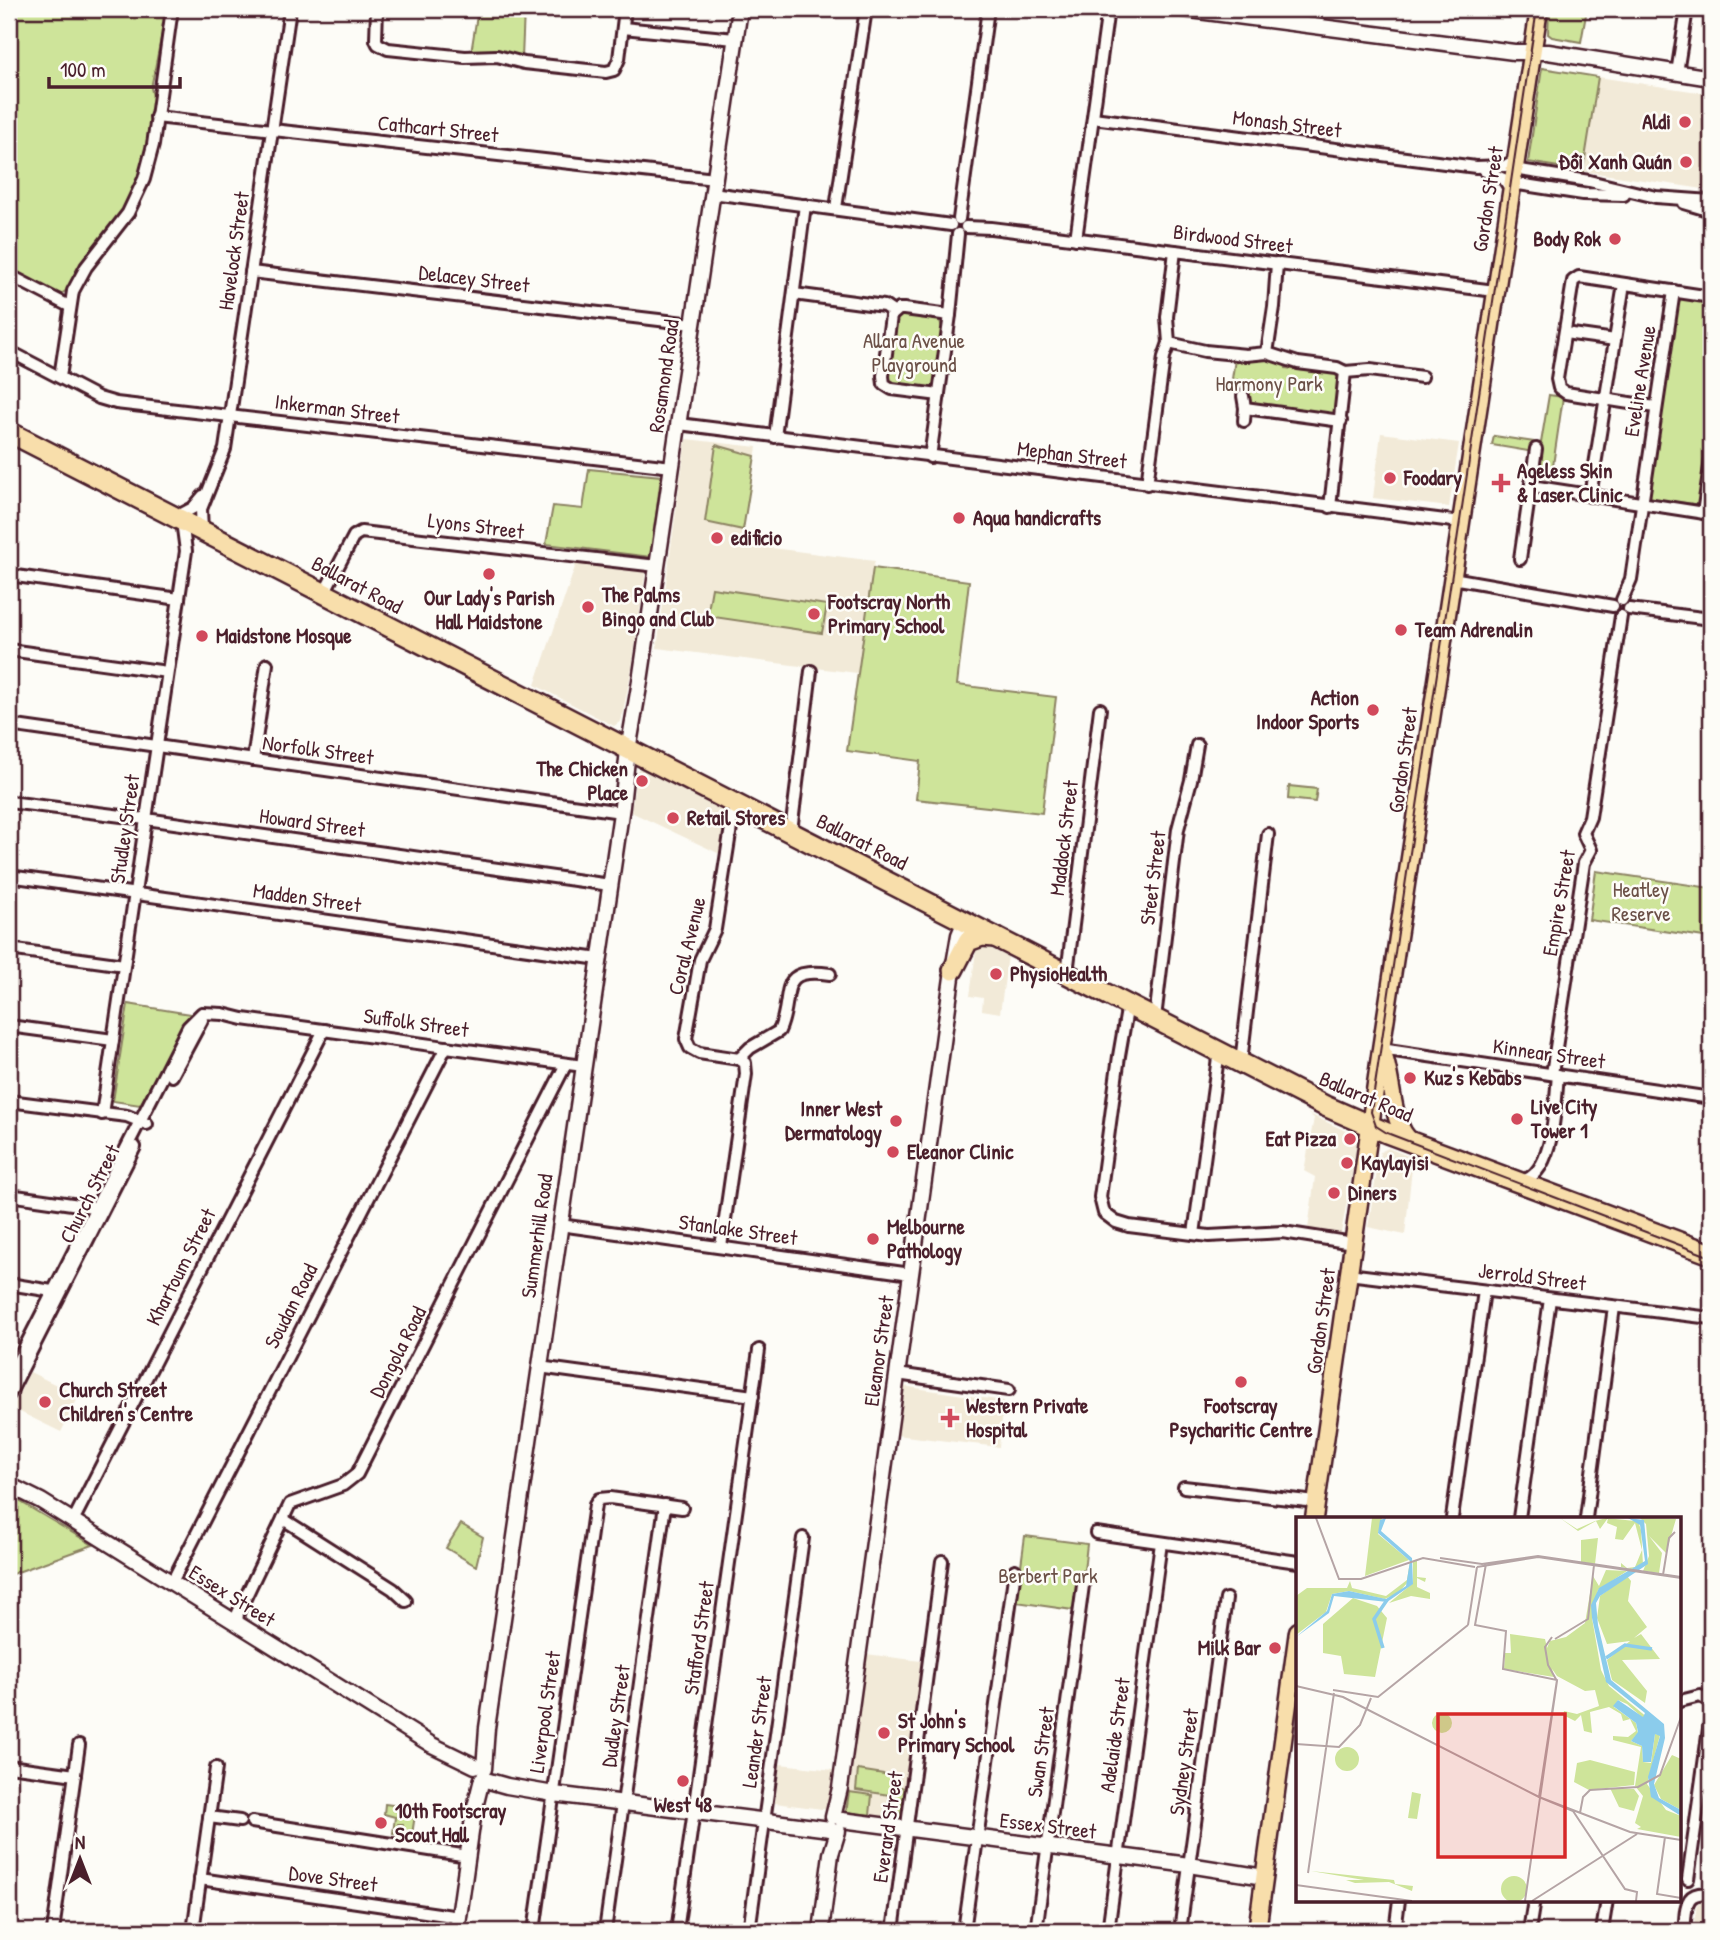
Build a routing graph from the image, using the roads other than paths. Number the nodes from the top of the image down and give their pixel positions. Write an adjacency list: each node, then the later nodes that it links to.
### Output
1 (172, 9): 17 (street)
2 (290, 9): 19 (street, Havelock Street)
3 (377, 9): 12 (street)
4 (625, 9): 12 (street)
5 (740, 9): 13 (street, Rosamond Road)
6 (866, 9): 26 (street)
7 (988, 9): 28 (street)
8 (1108, 9): 18 (street)
9 (1183, 9): 14 (street)
10 (1539, 9): 14 (main road, Gordon Street)
11 (1687, 9): 15 (street)
12 (623, 28): 13 (street)
13 (735, 39): 22 (street, Rosamond Road)
14 (1532, 53): 15 (street); 21 (main road, Gordon Street)
15 (1677, 73): 16 (street)
16 (1711, 78)
17 (156, 117): 19 (street, Cathcart Street); 39 (street)
18 (1093, 118): 20 (street, Monash Street); 29 (street)
19 (272, 130): 22 (street, Cathcart Street); 32 (street, Havelock Street)
20 (1476, 167): 21 (street, Monash Street); 21 (street, Monash Street)
21 (1513, 176): 23 (street); 35 (main road, Gordon Street)
22 (713, 186): 25 (street, Birdwood Street); 42 (street, Rosamond Road)
23 (1668, 199): 24 (street); 27 (street)
24 (1711, 201)
25 (805, 205): 26 (street, Birdwood Street); 37 (street)
26 (836, 208): 28 (street, Birdwood Street)
27 (1711, 211)
28 (959, 226): 29 (street, Birdwood Street); 41 (street)
29 (1076, 239): 30 (street, Birdwood Street)
30 (1175, 251): 31 (street, Birdwood Street); 45 (street)
31 (1277, 263): 35 (street, Birdwood Street); 47 (street)
32 (251, 272): 42 (street, Delacey Street); 56 (street, Havelock Street)
33 (9, 275): 39 (street)
34 (1624, 284): 36 (street); 43 (street); 44 (street)
35 (1495, 291): 74 (main road, Gordon Street)
36 (1674, 291): 38 (street); 54 (street, Eveline Avenue)
37 (794, 294): 40 (street); 61 (street)
38 (1711, 297)
39 (69, 306): 49 (street)
40 (894, 312): 41 (street); 51 (street)
41 (950, 315): 51 (street)
42 (693, 324): 59 (street, Rosamond Road)
43 (1565, 333): 44 (street); 53 (street)
44 (1615, 340): 53 (street)
45 (1169, 343): 47 (street); 66 (street)
46 (9, 351): 49 (street, Inkerman Street)
47 (1267, 353): 48 (street)
48 (1345, 372): 50 (street); 58 (street)
49 (60, 377): 56 (street, Inkerman Street)
50 (1422, 377)
51 (939, 396): 63 (street)
52 (1243, 396): 55 (street)
53 (1606, 398): 54 (street); 69 (street)
54 (1655, 407): 70 (street, Eveline Avenue)
55 (1245, 408): 57 (street); 58 (street)
56 (230, 416): 65 (street, Inkerman Street); 68 (street, Havelock Street)
57 (1244, 421)
58 (1341, 421): 71 (street)
59 (679, 424): 61 (street, Mephan Street); 65 (street, Rosamond Road)
60 (9, 432): 73 (highway, Ballarat Road)
61 (775, 437): 63 (street, Mephan Street)
62 (1536, 449): 67 (street)
63 (930, 457): 66 (street, Mephan Street)
64 (1711, 460): 72 (street)
65 (672, 467): 78 (street, Rosamond Road)
66 (1147, 484): 71 (street, Mephan Street)
67 (1531, 486): 69 (street); 77 (street)
68 (205, 494): 73 (street, Havelock Street); 75 (street, Havelock Street)
69 (1590, 496): 70 (street)
70 (1642, 504): 72 (street); 83 (street, Eveline Avenue)
71 (1331, 507): 74 (street, Mephan Street)
72 (1707, 514)
73 (179, 519): 75 (highway, Ballarat Road); 76 (street, Studley Street)
74 (1461, 522): 80 (main road, Gordon Street)
75 (201, 530): 76 (street, Studley Street); 81 (highway, Ballarat Road)
76 (186, 551): 82 (street, Studley Street)
77 (1520, 559)
78 (657, 566): 81 (street, Lyons Street); 93 (street, Rosamond Road)
79 (9, 575): 82 (street)
80 (1452, 578): 83 (street); 119 (main road, Gordon Street)
81 (324, 593): 93 (highway, Ballarat Road)
82 (178, 599): 88 (street, Studley Street)
83 (1621, 607): 84 (street); 125 (street, Empire Street)
84 (1711, 619)
85 (9, 650): 88 (street)
86 (267, 664): 94 (street)
87 (811, 671): 99 (street)
88 (167, 672): 92 (street, Studley Street)
89 (1100, 709): 110 (street, Maddock Street)
90 (9, 725): 92 (street, Norfolk Street)
91 (1197, 745): 114 (street, Steet Street)
92 (157, 746): 94 (street, Norfolk Street); 98 (street, Studley Street)
93 (628, 750): 96 (highway, Ballarat Road); 97 (street, Summerhill Road)
94 (253, 760): 97 (street, Norfolk Street)
95 (9, 802): 98 (street, Howard Street)
96 (735, 802): 99 (highway, Ballarat Road); 121 (street, Coral Avenue)
97 (621, 812): 102 (street, Summerhill Road)
98 (146, 819): 102 (street, Howard Street); 103 (street, Studley Street)
99 (791, 831): 104 (highway, Ballarat Road)
100 (1268, 834): 122 (street)
101 (9, 876): 103 (street, Madden Street)
102 (610, 886): 107 (street, Summerhill Road)
103 (135, 893): 107 (street, Madden Street); 108 (street, Studley Street)
104 (965, 921): 105 (highway, Ballarat Road); 109 (street, Eleanor Street)
105 (996, 937): 109 (highway); 110 (highway, Ballarat Road)
106 (9, 949): 108 (street)
107 (599, 959): 124 (street, Summerhill Road)
108 (124, 965): 117 (street, Studley Street)
109 (953, 970): 142 (street, Eleanor Street)
110 (1068, 973): 112 (highway, Ballarat Road)
111 (830, 974): 121 (street)
112 (1128, 1004): 114 (highway, Ballarat Road); 138 (street)
113 (213, 1015): 116 (street, Suffolk Street); 129 (street, Church Street)
114 (1155, 1018): 120 (highway, Ballarat Road)
115 (9, 1026): 117 (street)
116 (324, 1030): 118 (street, Suffolk Street); 167 (street, Khartoum Street)
117 (113, 1040): 128 (street, Studley Street)
118 (446, 1047): 123 (street, Suffolk Street); 175 (street, Soudan Road)
119 (1381, 1049): 125 (street, Kinnear Street); 130 (main road, Gordon Street); 131 (main road)
120 (1219, 1050): 122 (highway, Ballarat Road); 138 (street)
121 (739, 1059): 140 (street)
122 (1241, 1062): 130 (highway, Ballarat Road)
123 (566, 1064): 124 (street, Suffolk Street); 166 (street, Dongola Road)
124 (583, 1066): 137 (street, Summerhill Road)
125 (1555, 1075): 126 (street, Kinnear Street); 132 (street, Empire Street)
126 (1711, 1098)
127 (9, 1101): 128 (street)
128 (102, 1114): 129 (street)
129 (144, 1122): 136 (street, Church Street)
130 (1370, 1126): 131 (highway, Ballarat Road); 139 (main road, Gordon Street)
131 (1412, 1142): 133 (highway, Ballarat Road)
132 (1539, 1170): 133 (street); 134 (street)
133 (1519, 1181): 134 (highway, Ballarat Road)
134 (1544, 1191): 141 (highway, Ballarat Road)
135 (9, 1195): 136 (street)
136 (100, 1208): 146 (street, Church Street)
137 (560, 1225): 140 (street, Stanlake Street); 152 (street, Summerhill Road)
138 (1194, 1234): 139 (street)
139 (1353, 1243): 143 (main road, Gordon Street)
140 (721, 1247): 142 (street, Stanlake Street)
141 (1711, 1254)
142 (911, 1274): 153 (street, Eleanor Street)
143 (1348, 1274): 145 (street, Jerrold Street); 162 (main road, Gordon Street)
144 (9, 1284): 146 (street)
145 (1484, 1291): 147 (street, Jerrold Street); 163 (street)
146 (57, 1292): 151 (street, Church Street)
147 (1550, 1299): 148 (street, Jerrold Street); 164 (street)
148 (1614, 1307): 149 (street, Jerrold Street); 165 (street)
149 (1711, 1318)
150 (759, 1350): 157 (street, Stafford Street)
151 (18, 1357): 154 (street, Church Street); 156 (street, Church Street)
152 (540, 1367): 157 (street); 186 (street, Summerhill Road)
153 (897, 1374): 155 (street); 195 (street, Eleanor Street)
154 (9, 1378)
155 (1009, 1390)
156 (9, 1395)
157 (753, 1396): 190 (street, Stafford Street)
158 (9, 1485): 167 (street, Essex Street)
159 (1184, 1487): 162 (street)
160 (665, 1506): 161 (street); 188 (street, Liverpool Street); 189 (street, Dudley Street)
161 (682, 1508)
162 (1315, 1510)
163 (1452, 1517)
164 (1519, 1517)
165 (1586, 1517)
166 (283, 1518): 177 (street); 178 (street, Dongola Road)
167 (73, 1521): 175 (street, Essex Street)
168 (1096, 1533): 170 (street)
169 (803, 1538): 191 (street, Leander Street)
170 (1161, 1543): 172 (street); 200 (street, Adelaide Street)
171 (942, 1561): 196 (street, Everard Street)
172 (1296, 1562)
173 (1015, 1570): 197 (street)
174 (1084, 1578): 198 (street, Swan Street)
175 (172, 1582): 178 (street, Essex Street)
176 (1226, 1599): 201 (street, Sydney Street)
177 (405, 1601)
178 (236, 1623): 186 (street, Essex Street)
179 (1296, 1656): 202 (main road)
180 (1682, 1700): 181 (street)
181 (1711, 1702)
182 (1711, 1714): 204 (street)
183 (79, 1745): 187 (street)
184 (9, 1766): 187 (street)
185 (216, 1768): 192 (street)
186 (478, 1773): 188 (street, Essex Street); 199 (street, Summerhill Road)
187 (75, 1775): 210 (street)
188 (554, 1790): 189 (street, Essex Street); 212 (street, Liverpool Street)
189 (624, 1798): 190 (street, Essex Street); 213 (street, Dudley Street)
190 (695, 1807): 191 (street, Essex Street); 214 (street, Stafford Street)
191 (765, 1816): 195 (street, Essex Street); 215 (street, Leander Street)
192 (209, 1817): 193 (street); 203 (street)
193 (240, 1821)
194 (252, 1822): 199 (street)
195 (836, 1824): 196 (street, Essex Street); 216 (street, Eleanor Street)
196 (907, 1833): 197 (street, Essex Street); 217 (street, Everard Street)
197 (977, 1842): 198 (street, Essex Street); 218 (street)
198 (1047, 1851): 200 (street, Essex Street); 219 (street, Swan Street)
199 (468, 1856): 209 (street, Summerhill Road)
200 (1118, 1860): 201 (street, Essex Street); 220 (street, Adelaide Street)
201 (1188, 1868): 202 (street, Essex Street); 221 (street, Sydney Street)
202 (1257, 1877): 222 (main road)
203 (200, 1879): 209 (street, Dove Street); 211 (street)
204 (1689, 1879)
205 (1711, 1894): 226 (street)
206 (1399, 1902): 223 (street)
207 (1534, 1902): 224 (street)
208 (1607, 1902): 225 (street)
209 (458, 1924)
210 (53, 1931)
211 (193, 1931)
212 (534, 1931)
213 (606, 1931)
214 (677, 1931)
215 (749, 1931)
216 (821, 1931)
217 (893, 1931)
218 (964, 1931)
219 (1036, 1931)
220 (1108, 1931)
221 (1180, 1931)
222 (1257, 1931)
223 (1395, 1931)
224 (1529, 1931)
225 (1602, 1931)
226 (1684, 1931)

